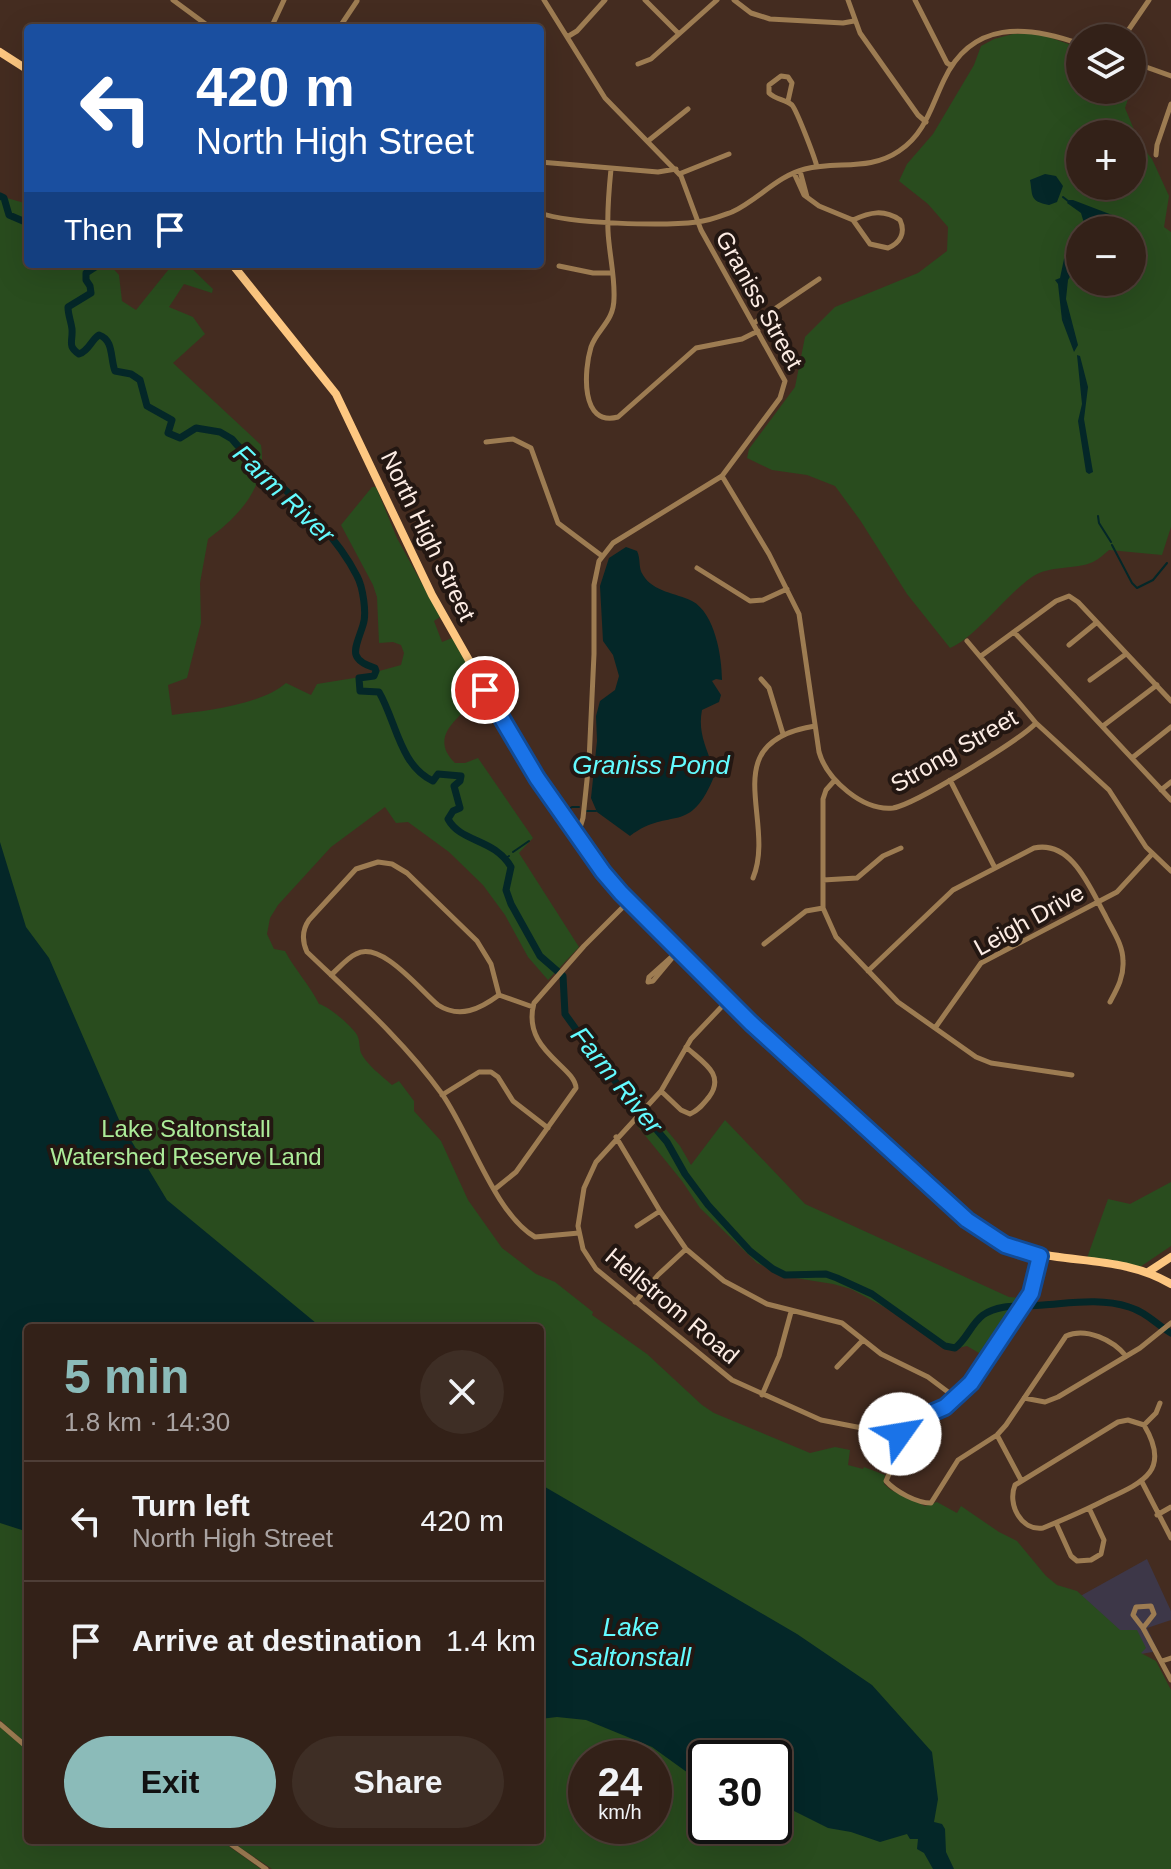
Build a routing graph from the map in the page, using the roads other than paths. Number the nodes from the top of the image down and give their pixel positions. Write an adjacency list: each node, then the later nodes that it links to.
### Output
1 (173, 0): 13 (street)
2 (284, 0): 14 (street)
3 (544, 0): 18 (street)
4 (605, 0): 18 (street)
5 (645, 0): 17 (street)
6 (717, 0): 17 (street)
7 (734, 0): 12 (street)
8 (848, 0): 12 (street)
9 (915, 0): 22 (street)
10 (1149, 0): 16 (street)
11 (357, 1): 15 (street)
12 (854, 21): 29 (street)
13 (206, 24)
14 (273, 24)
15 (342, 24)
16 (1133, 24)
17 (678, 33): 21 (street)
18 (567, 37): 30 (street)
19 (1066, 39): 22 (street)
20 (0, 52): 23 (main road)
21 (638, 64)
22 (952, 66): 29 (street)
23 (24, 67)
24 (1146, 67): 25 (street)
25 (1171, 76)
26 (788, 101): 26 (street); 34 (street)
27 (1171, 104): 32 (street)
28 (688, 109): 30 (street)
29 (926, 122): 34 (street)
30 (648, 141): 36 (street)
31 (729, 154): 36 (street)
32 (1156, 155)
33 (544, 162): 35 (street)
34 (817, 167): 37 (street)
35 (611, 169): 36 (street); 40 (street)
36 (678, 172): 41 (street, Graniss Street)
37 (797, 172): 39 (street); 41 (street)
38 (544, 214): 40 (street)
39 (853, 220): 39 (street)
40 (608, 221): 41 (street); 44 (street)
41 (697, 222): 46 (street, Graniss Street)
42 (559, 266): 44 (street)
43 (235, 268): 74 (main road, North High Street)
44 (612, 273): 47 (street)
45 (819, 279): 46 (street)
46 (754, 323): 47 (street, Graniss Street)
47 (758, 330): 49 (street, Graniss Street)
48 (486, 442): 50 (street)
49 (722, 476): 50 (street, Graniss Street); 52 (street)
50 (602, 556): 74 (street)
51 (697, 568): 52 (street)
52 (787, 589): 64 (street)
53 (1097, 623): 54 (street); 56 (street); 57 (street)
54 (1014, 632): 58 (street); 65 (street)
55 (967, 641): 58 (street)
56 (1069, 645)
57 (1126, 654): 60 (street); 61 (street)
58 (981, 656): 63 (street)
59 (761, 679): 67 (street)
60 (1090, 680)
61 (1157, 685): 62 (street); 65 (street)
62 (1171, 701)
63 (1036, 723): 69 (street, Strong Street); 76 (street, Strong Street)
64 (815, 726): 67 (street); 70 (street)
65 (1103, 726): 68 (street)
66 (1171, 727): 68 (street)
67 (783, 734): 79 (street)
68 (1132, 758): 72 (street)
69 (950, 780): 70 (street, Strong Street); 77 (street)
70 (834, 781): 80 (street)
71 (1171, 782): 72 (street)
72 (1161, 790): 73 (street)
73 (1171, 800)
74 (577, 835): 81 (main road, North High Street)
75 (901, 848): 80 (street)
76 (1152, 854): 78 (street, Strong Street); 82 (street, Leigh Drive)
77 (996, 868): 82 (street); 86 (street)
78 (1171, 871)
79 (753, 878)
80 (823, 880): 83 (street)
81 (629, 901): 85 (main road, North High Street); 91 (street)
82 (1098, 902): 90 (street); 92 (street, Leigh Drive)
83 (823, 908): 84 (street); 86 (street)
84 (764, 944)
85 (678, 951): 85 (street); 89 (main road, North High Street)
86 (868, 971): 92 (street)
87 (331, 975): 88 (street); 88 (street); 96 (street)
88 (499, 995): 91 (street)
89 (728, 1000): 93 (street, Hellstrom Road); 104 (main road, North High Street)
90 (1110, 1002)
91 (533, 1007): 97 (street)
92 (935, 1028): 94 (street)
93 (686, 1047): 95 (street, Hellstrom Road); 95 (street)
94 (1072, 1075)
95 (661, 1091): 98 (street, Hellstrom Road)
96 (442, 1095): 97 (street); 99 (street)
97 (548, 1128): 99 (street)
98 (616, 1137): 100 (street); 102 (street, Hellstrom Road)
99 (495, 1189): 102 (street)
100 (660, 1211): 101 (street); 103 (street)
101 (637, 1226)
102 (579, 1233): 109 (street, Hellstrom Road)
103 (686, 1249): 109 (street); 110 (street)
104 (1040, 1256): 106 (main road, North High Street); 116 (street, Hellstrom Road)
105 (1168, 1260): 106 (main road); 107 (main road)
106 (1148, 1272): 107 (main road, North High Street)
107 (1159, 1277): 108 (main road, North High Street)
108 (1171, 1284)
109 (635, 1302): 115 (street, Hellstrom Road)
110 (791, 1312): 112 (street); 115 (street)
111 (1170, 1324): 113 (street)
112 (863, 1340): 114 (street); 116 (street)
113 (1126, 1356): 117 (street); 117 (street)
114 (837, 1367)
115 (762, 1395): 120 (street, Hellstrom Road)
116 (956, 1398): 120 (street, Hellstrom Road)
117 (1024, 1398): 121 (street)
118 (1160, 1403): 119 (street)
119 (1144, 1425): 122 (street); 123 (street)
120 (899, 1427): 121 (street)
121 (997, 1435): 122 (street)
122 (1021, 1480): 127 (street)
123 (1142, 1482): 125 (street); 126 (street)
124 (1171, 1507): 126 (street)
125 (1089, 1508): 127 (street); 127 (street)
126 (1157, 1515): 128 (street)
127 (1056, 1523)
128 (1171, 1538)
129 (1143, 1628): 129 (street); 131 (street)
130 (1171, 1658): 131 (street)
131 (1162, 1661): 132 (street)
132 (1171, 1680)
133 (0, 1724): 134 (street)
134 (24, 1745)
135 (231, 1844): 136 (street)
136 (266, 1869)

